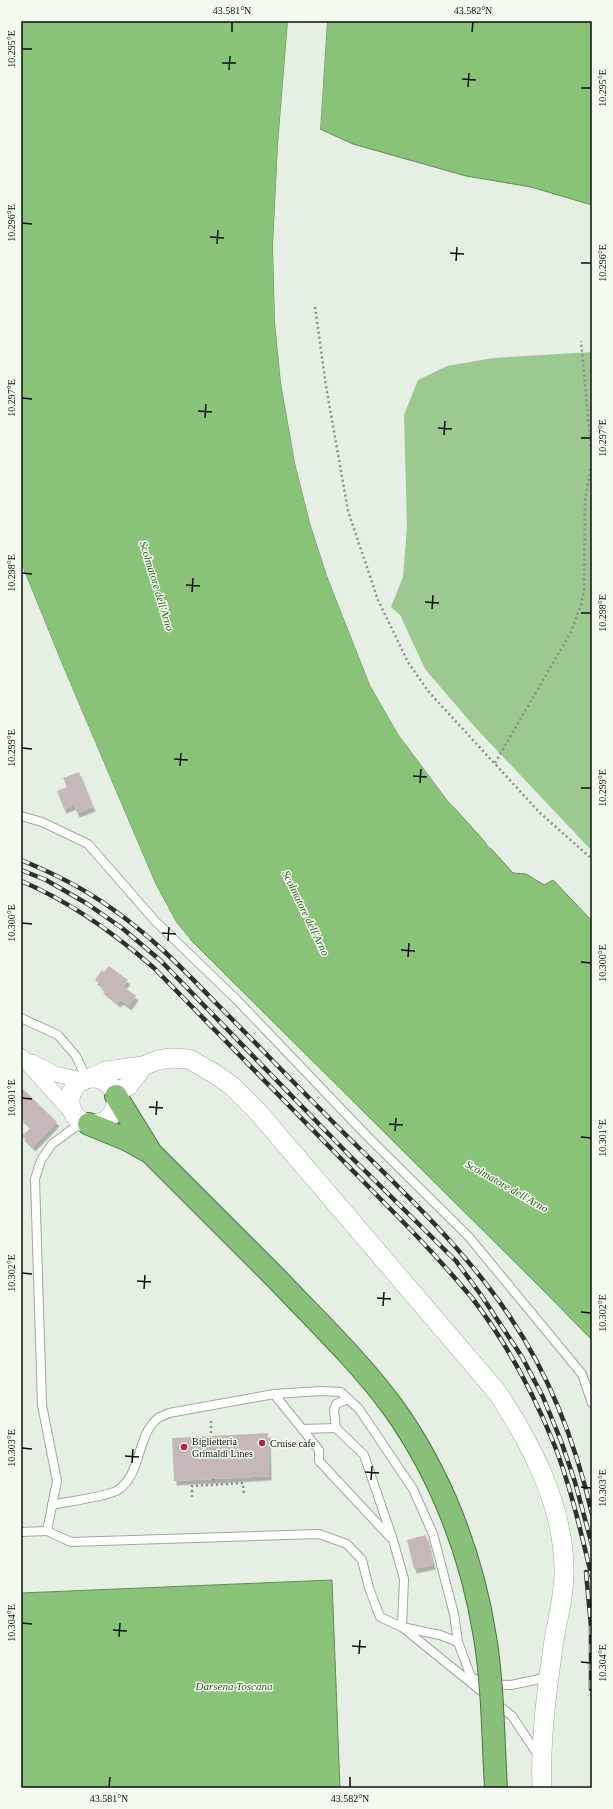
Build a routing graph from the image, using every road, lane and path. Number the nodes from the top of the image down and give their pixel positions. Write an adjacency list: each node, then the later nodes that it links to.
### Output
1 (315, 307): 4 (path)
2 (581, 341): 3 (path)
3 (591, 449): 4 (path)
4 (495, 763): 6 (path)
5 (21, 816): 16 (lane)
6 (592, 859)
7 (21, 1018): 10 (lane)
8 (21, 1056): 10 (street); 12 (street)
9 (143, 1066): 10 (street); 11 (street); 31 (street)
10 (87, 1079): 11 (street); 12 (street)
11 (116, 1095): 12 (street); 13 (highway)
12 (82, 1121): 13 (highway); 25 (lane)
13 (151, 1153): 33 (highway, bridge)
14 (274, 1394): 15 (lane); 19 (lane); 25 (lane)
15 (348, 1399): 18 (lane); 30 (lane)
16 (592, 1403)
17 (210, 1421): 20 (path)
18 (336, 1428): 19 (lane); 28 (lane)
19 (302, 1429): 28 (lane)
20 (211, 1436)
21 (213, 1479): 22 (path)
22 (214, 1484): 23 (path); 24 (path)
23 (244, 1494)
24 (192, 1497)
25 (52, 1505): 26 (lane)
26 (47, 1531): 27 (lane); 29 (lane)
27 (21, 1532)
28 (393, 1540): 29 (lane)
29 (402, 1628): 30 (lane); 32 (lane)
30 (458, 1642): 31 (lane)
31 (549, 1677): 32 (street)
32 (541, 1759): 34 (street)
33 (496, 1788)
34 (542, 1788)

